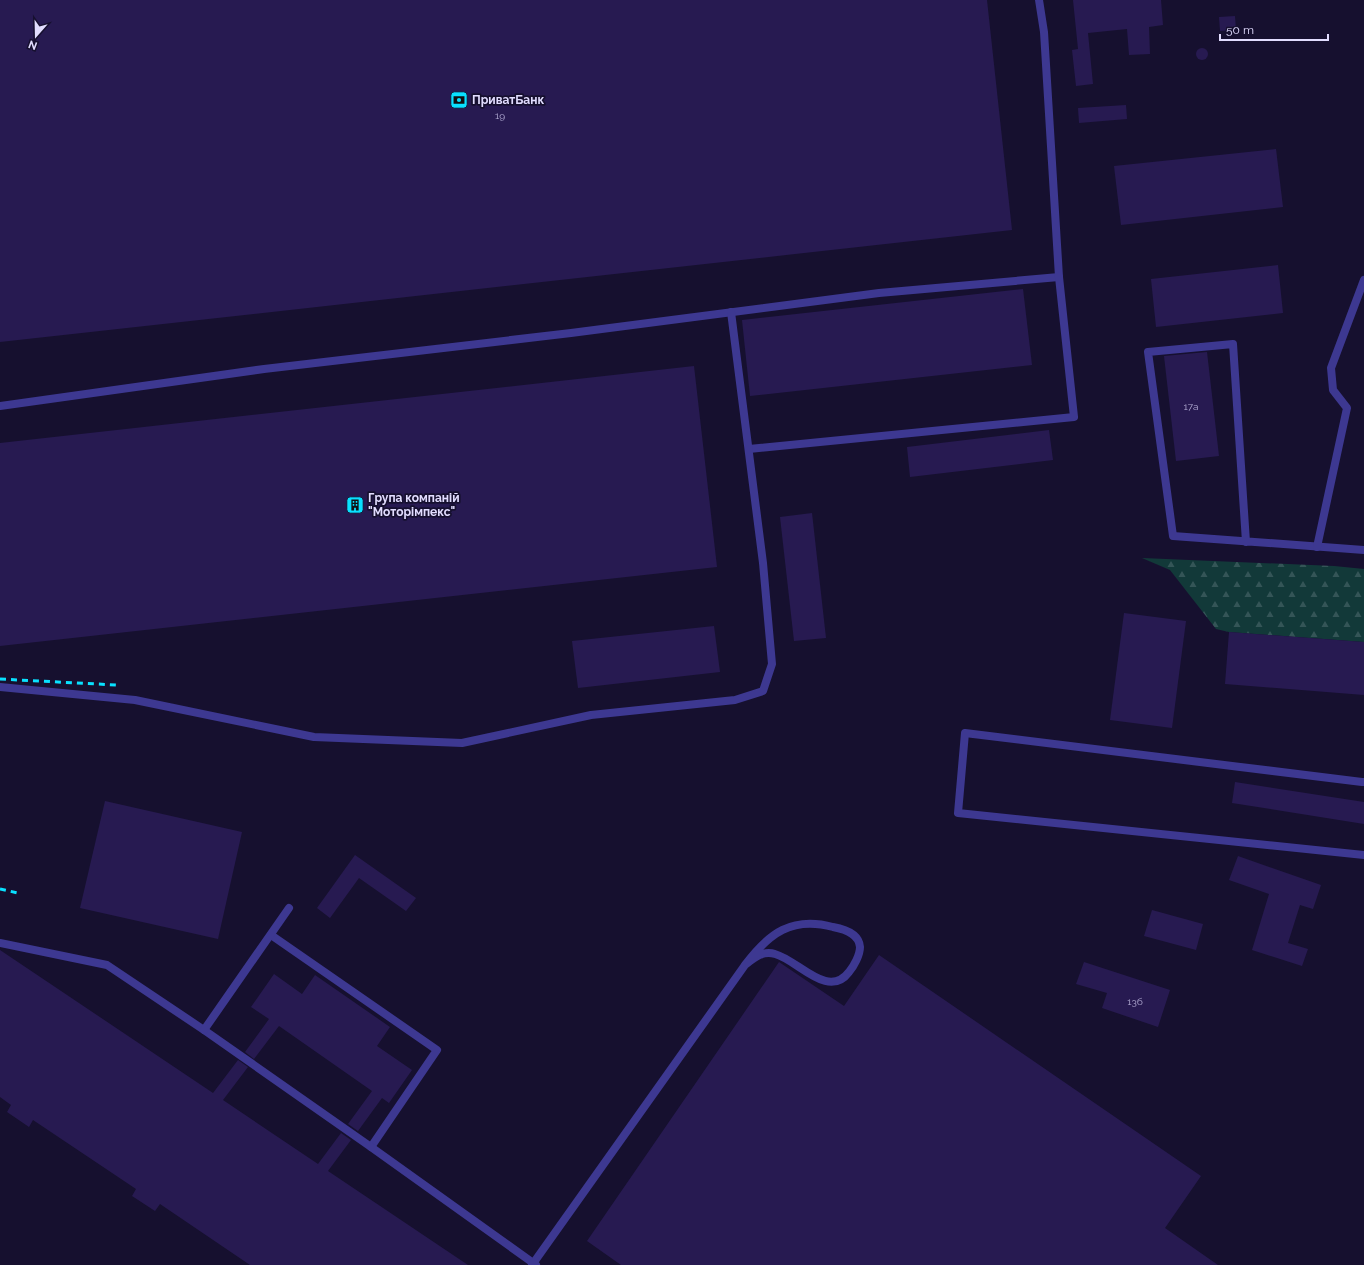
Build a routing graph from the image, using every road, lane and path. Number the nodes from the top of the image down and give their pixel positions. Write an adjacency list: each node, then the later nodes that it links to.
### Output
1 (1039, 0): 2 (lane)
2 (1059, 277): 4 (lane); 6 (lane)
3 (1364, 280): 8 (lane)
4 (732, 312): 5 (lane); 6 (lane)
5 (0, 406)
6 (748, 449): 10 (lane)
7 (1246, 542): 7 (lane); 8 (lane)
8 (1317, 547): 9 (lane)
9 (1364, 550)
10 (0, 687)
11 (1364, 782): 12 (lane)
12 (1364, 855)
13 (289, 908): 14 (lane)
14 (271, 935): 17 (lane); 18 (lane)
15 (0, 943): 17 (lane)
16 (745, 965): 16 (lane); 19 (lane)
17 (204, 1030): 18 (lane)
18 (371, 1147): 19 (lane)
19 (534, 1264)

